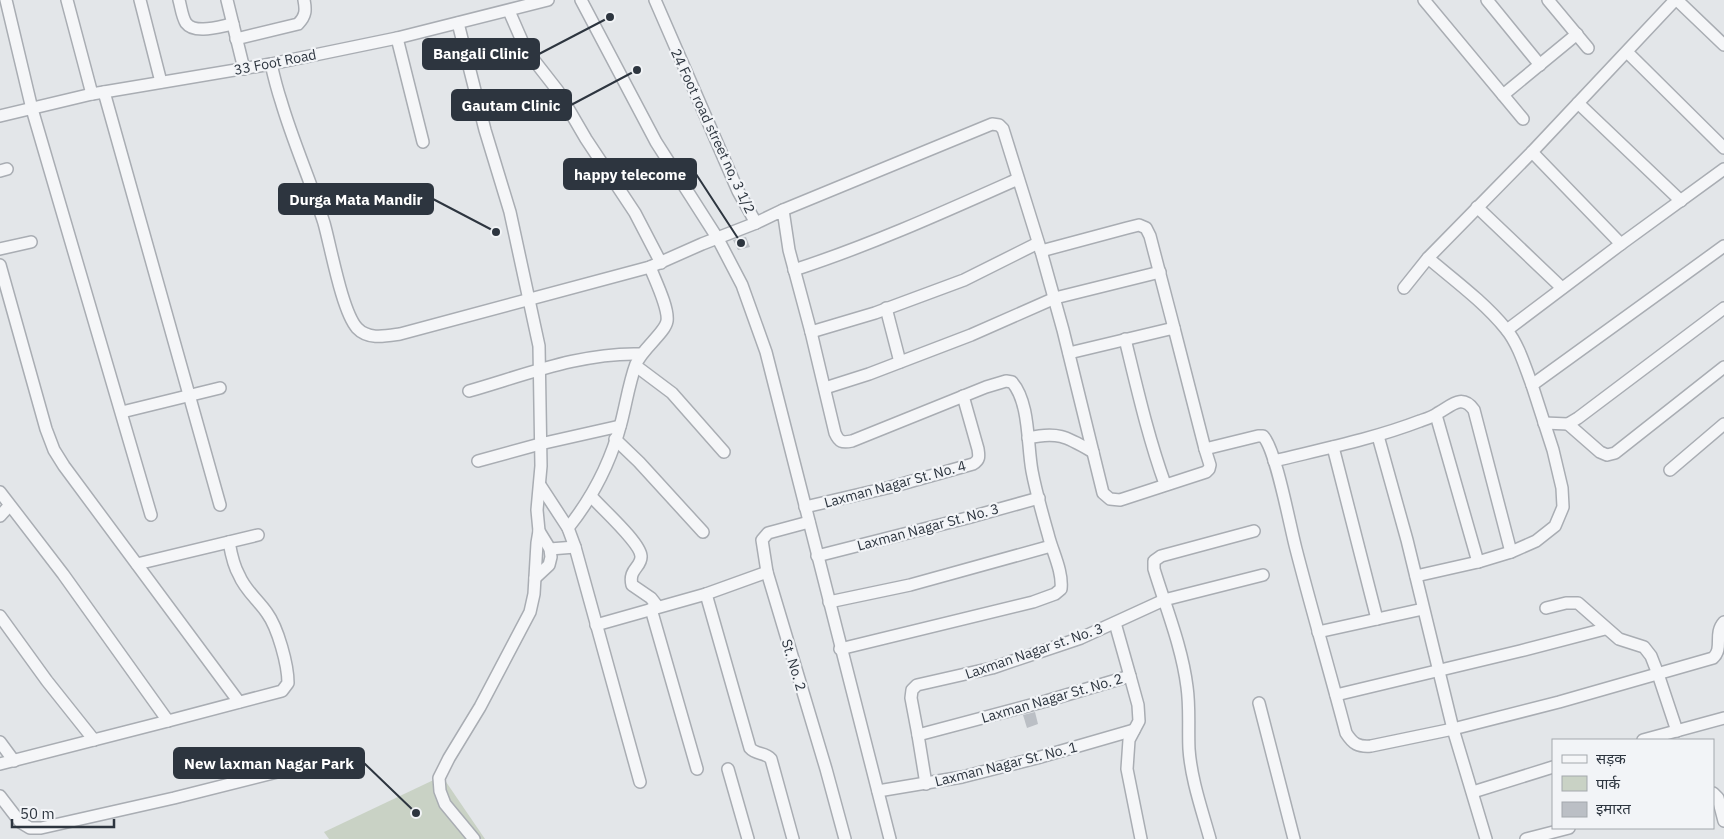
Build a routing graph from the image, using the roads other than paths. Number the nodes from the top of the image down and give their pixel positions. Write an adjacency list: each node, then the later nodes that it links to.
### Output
1 (6, 0): 31 (street)
2 (67, 0): 28 (street)
3 (140, 0): 26 (street)
4 (179, 0): 16 (street)
5 (227, 0): 16 (street)
6 (304, 0): 19 (street)
7 (544, 0): 14 (street, 33 Foot Road)
8 (581, 0): 43 (street)
9 (654, 0): 42 (street, 24 Foot road street no, 3 1/2)
10 (1424, 0): 29 (street)
11 (1487, 0): 24 (street)
12 (1548, 0): 17 (street)
13 (1676, 0): 20 (street); 22 (street)
14 (509, 11): 15 (street, 33 Foot Road); 51 (street)
15 (458, 23): 18 (street, 33 Foot Road); 57 (street)
16 (233, 24): 19 (street)
17 (1577, 34): 21 (street); 24 (street)
18 (397, 38): 23 (street, 33 Foot Road); 34 (street)
19 (236, 39): 25 (street)
20 (1724, 45)
21 (1588, 48)
22 (1627, 52): 30 (street); 35 (street)
23 (271, 64): 25 (street, 33 Foot Road); 57 (street, 24 Foot road street no, 3 1/2)
24 (1540, 65): 29 (street)
25 (244, 69): 26 (street, 33 Foot Road)
26 (161, 82): 27 (street, 33 Foot Road)
27 (104, 92): 28 (street, 33 Foot Road); 74 (street)
28 (92, 94): 31 (street, 33 Foot Road)
29 (1503, 96): 33 (street)
30 (1578, 103): 36 (street); 39 (street)
31 (32, 109): 32 (street, 33 Foot Road); 76 (street)
32 (0, 116)
33 (1522, 119)
34 (423, 142)
35 (1724, 148)
36 (1532, 152): 40 (street); 45 (street)
37 (1724, 170): 39 (street)
38 (1018, 179): 41 (street); 47 (street); 52 (street)
39 (1681, 201): 45 (street)
40 (1477, 207): 49 (street); 55 (street)
41 (783, 210): 42 (street); 52 (street)
42 (756, 224): 43 (street, 24 Foot road street no, 3 1/2)
43 (718, 239): 51 (street, 24 Foot road street no, 3 1/2); 100 (street)
44 (31, 242): 48 (street)
45 (1621, 244): 55 (street)
46 (1724, 246): 70 (street)
47 (1039, 247): 53 (street); 56 (street); 58 (street)
48 (0, 249)
49 (1428, 258): 54 (street); 61 (street)
50 (0, 265): 116 (street)
51 (655, 265): 57 (street, 24 Foot road street no, 3 1/2); 65 (street)
52 (794, 270): 62 (street)
53 (1160, 272): 56 (street); 60 (street)
54 (1404, 288)
55 (1562, 288): 61 (street)
56 (1054, 298): 64 (street); 66 (street)
57 (530, 300): 69 (street)
58 (886, 308): 62 (street); 66 (street)
59 (1724, 308): 79 (street)
60 (1174, 328): 63 (street); 87 (street)
61 (1507, 330): 70 (street)
62 (812, 332): 72 (street)
63 (1125, 339): 64 (street); 93 (street)
64 (1069, 352): 89 (street)
65 (641, 354): 67 (street); 69 (street)
66 (900, 362): 72 (street)
67 (636, 366): 81 (street); 88 (street)
68 (1724, 367): 79 (street)
69 (540, 371): 73 (street); 85 (street)
70 (1532, 385): 78 (street)
71 (220, 388): 74 (street)
72 (825, 388): 75 (street)
73 (469, 391)
74 (189, 395): 76 (street); 98 (street)
75 (963, 396): 83 (street); 100 (street, Laxman Nagar St. No. 4)
76 (122, 412): 102 (street)
77 (1436, 415): 82 (street); 113 (street); 115 (street)
78 (1544, 423): 79 (street); 113 (street)
79 (1568, 424)
80 (1724, 424): 92 (street)
81 (620, 426): 84 (street); 85 (street)
82 (1378, 436): 86 (street); 119 (street)
83 (1028, 438): 89 (street); 97 (street)
84 (615, 439): 96 (street); 106 (street)
85 (540, 444): 90 (street); 94 (street)
86 (1333, 446): 91 (street); 128 (street)
87 (1205, 449): 91 (street); 93 (street)
88 (724, 452)
89 (1093, 452): 93 (street)
90 (478, 461)
91 (1274, 461): 133 (street)
92 (1670, 470)
93 (1165, 484)
94 (540, 485): 104 (street); 105 (street)
95 (0, 492): 99 (street)
96 (591, 496): 104 (street); 124 (street)
97 (1039, 498): 110 (street); 114 (street, Laxman Nagar St. No. 3)
98 (220, 505)
99 (9, 506): 101 (street); 142 (street)
100 (805, 507): 103 (street)
101 (0, 516)
102 (152, 516)
103 (809, 522): 114 (street); 117 (street, St. No. 2)
104 (568, 528): 111 (street)
105 (539, 531): 112 (street); 120 (street)
106 (703, 532)
107 (1254, 532): 122 (street)
108 (258, 535): 109 (street)
109 (229, 542): 116 (street); 139 (street)
110 (1051, 546): 123 (street); 134 (street)
111 (576, 548): 112 (street); 131 (street)
112 (550, 549): 120 (street)
113 (1511, 552): 115 (street)
114 (817, 556): 123 (street)
115 (1478, 562): 119 (street)
116 (137, 564): 139 (street)
117 (767, 572): 121 (street); 167 (street, St. No. 2)
118 (1263, 575): 122 (street, Laxman Nagar st. No. 3)
119 (1416, 576): 125 (street)
120 (535, 578): 164 (street)
121 (706, 594): 124 (street); 166 (street)
122 (1164, 600): 130 (street, Laxman Nagar st. No. 3); 170 (street)
123 (829, 602): 134 (street)
124 (655, 608): 131 (street); 154 (street)
125 (1424, 608): 128 (street); 135 (street)
126 (1546, 608): 132 (street)
127 (0, 616): 148 (street)
128 (1377, 619): 133 (street)
129 (1724, 622): 136 (street)
130 (1115, 623): 137 (street, Laxman Nagar st. No. 3); 146 (street, Laxman Nagar st. No. 3)
131 (596, 625): 156 (street)
132 (1605, 629): 135 (street); 136 (street)
133 (1318, 632): 138 (street)
134 (840, 649): 158 (street)
135 (1438, 670): 138 (street); 143 (street)
136 (1658, 674): 143 (street); 145 (street)
137 (1130, 676): 144 (street, Laxman Nagar St. No. 2); 146 (street, Laxman Nagar St. No. 2)
138 (1336, 695): 143 (street)
139 (239, 702): 142 (street)
140 (1259, 703): 171 (street)
141 (1724, 718): 145 (street)
142 (168, 721): 148 (street)
143 (1453, 729): 159 (street)
144 (1134, 730): 157 (street, Laxman Nagar St. No. 1); 169 (street, Laxman Nagar St. No. 2)
145 (1677, 731): 147 (street)
146 (918, 735): 157 (street)
147 (1647, 739)
148 (94, 740): 150 (street)
149 (0, 742): 150 (street)
150 (14, 761): 152 (street)
151 (313, 763): 161 (street)
152 (0, 764)
153 (1552, 767): 159 (street)
154 (697, 769)
155 (728, 769): 165 (street)
156 (640, 782)
157 (926, 784): 158 (street, Laxman Nagar St. No. 1)
158 (878, 791): 168 (street)
159 (1473, 792): 172 (street)
160 (1714, 795): 162 (street)
161 (0, 796)
162 (1724, 821)
163 (1565, 829): 173 (street)
164 (474, 839)
165 (748, 839)
166 (793, 839)
167 (844, 839)
168 (890, 839)
169 (1141, 839)
170 (1210, 839)
171 (1294, 839)
172 (1486, 839)
173 (1526, 839)

